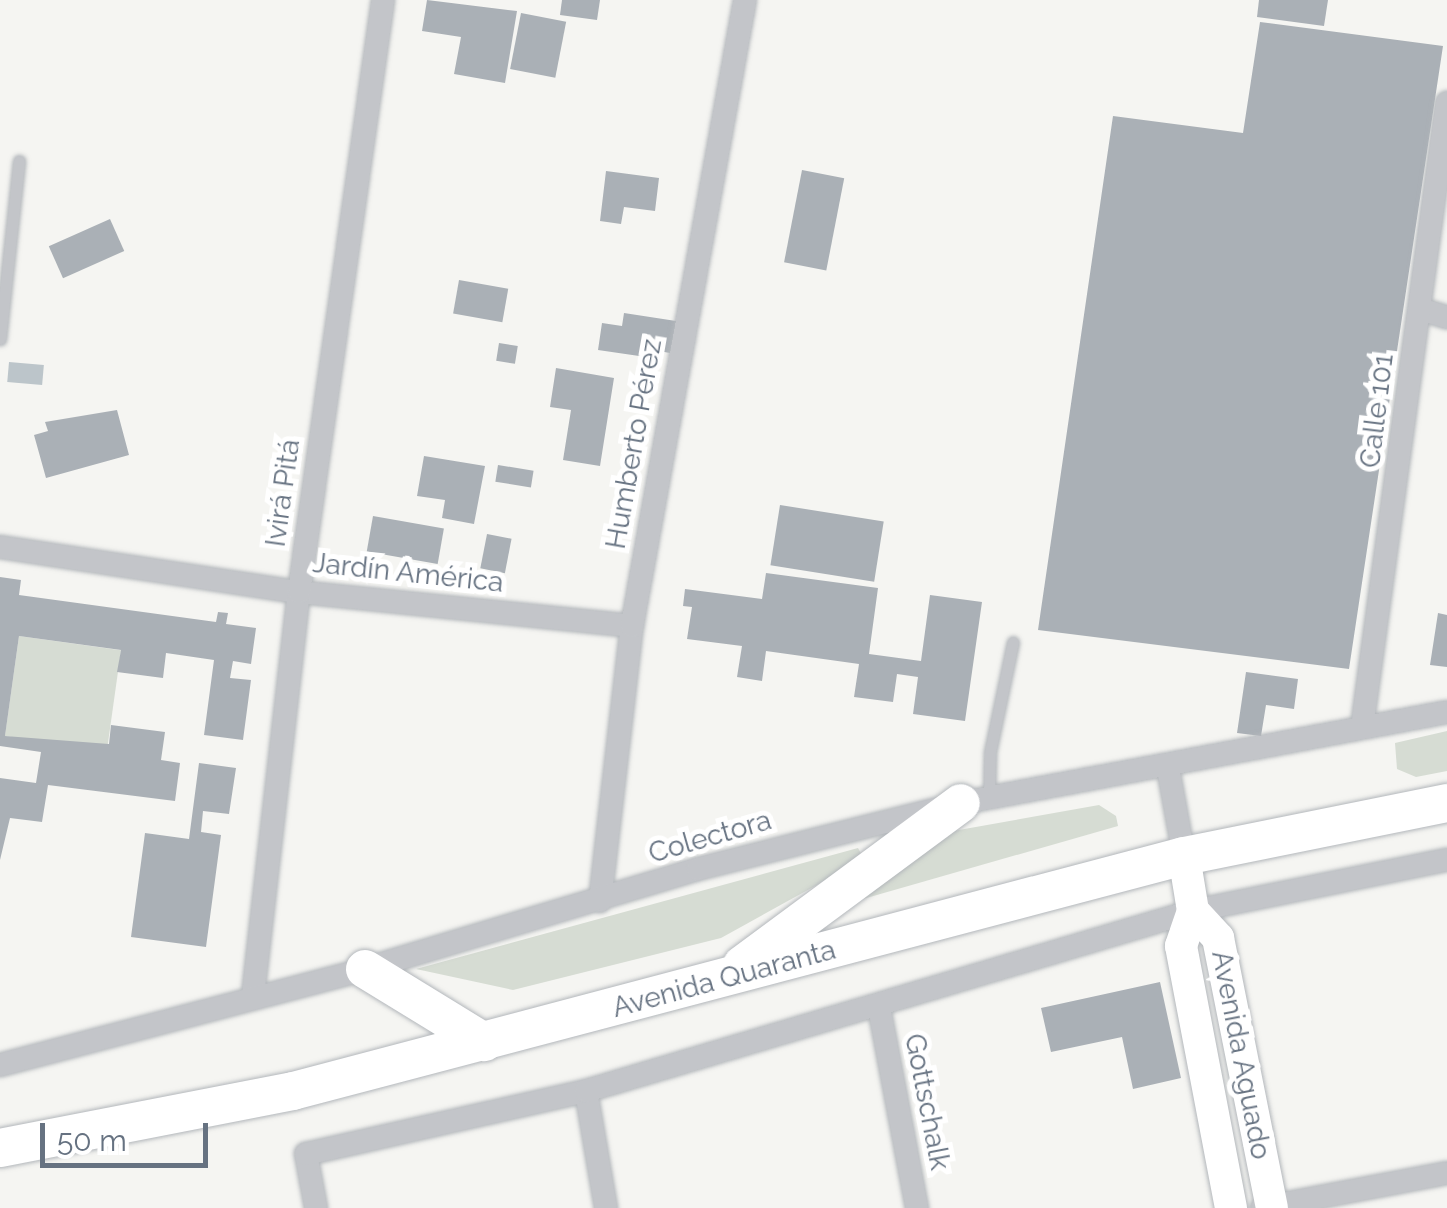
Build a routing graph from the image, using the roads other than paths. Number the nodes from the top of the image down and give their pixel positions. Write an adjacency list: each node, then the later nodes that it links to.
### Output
1 (382, 0): 9 (street, Ivirá Pitá)
2 (745, 0): 10 (street, Humberto Pérez)
3 (1447, 103): 5 (street, Calle 101)
4 (19, 161): 7 (lane)
5 (1420, 310): 6 (street); 13 (street, Calle 101)
6 (1447, 317)
7 (0, 339)
8 (0, 547): 9 (street, Jardín América)
9 (299, 592): 10 (street, Jardín América); 23 (street, Ivirá Pitá)
10 (632, 626): 19 (street, Humberto Pérez)
11 (1013, 642): 15 (lane)
12 (1447, 712): 13 (street, Colectora)
13 (1362, 727): 14 (street, Colectora)
14 (1168, 768): 15 (street, Colectora); 17 (street)
15 (975, 800): 19 (street, Colectora); 22 (highway)
16 (1447, 803): 17 (highway, Avenida Quaranta)
17 (1184, 856): 20 (main road, Avenida Aguado); 22 (highway, Avenida Quaranta)
18 (1447, 860): 20 (street)
19 (600, 901): 21 (street, Colectora)
20 (1193, 910): 24 (street); 30 (main road, Avenida Aguado); 34 (main road, Avenida Aguado)
21 (365, 969): 23 (street, Colectora); 25 (highway)
22 (730, 975): 25 (highway, Avenida Quaranta)
23 (253, 996): 26 (street, Colectora)
24 (879, 1007): 27 (street); 33 (street, Gottschalk)
25 (484, 1042): 28 (highway, Avenida Quaranta)
26 (0, 1064)
27 (586, 1091): 31 (street); 32 (street)
28 (0, 1148)
29 (1447, 1173): 30 (street)
30 (1268, 1207)
31 (316, 1208)
32 (606, 1208)
33 (917, 1208)
34 (1232, 1208)

